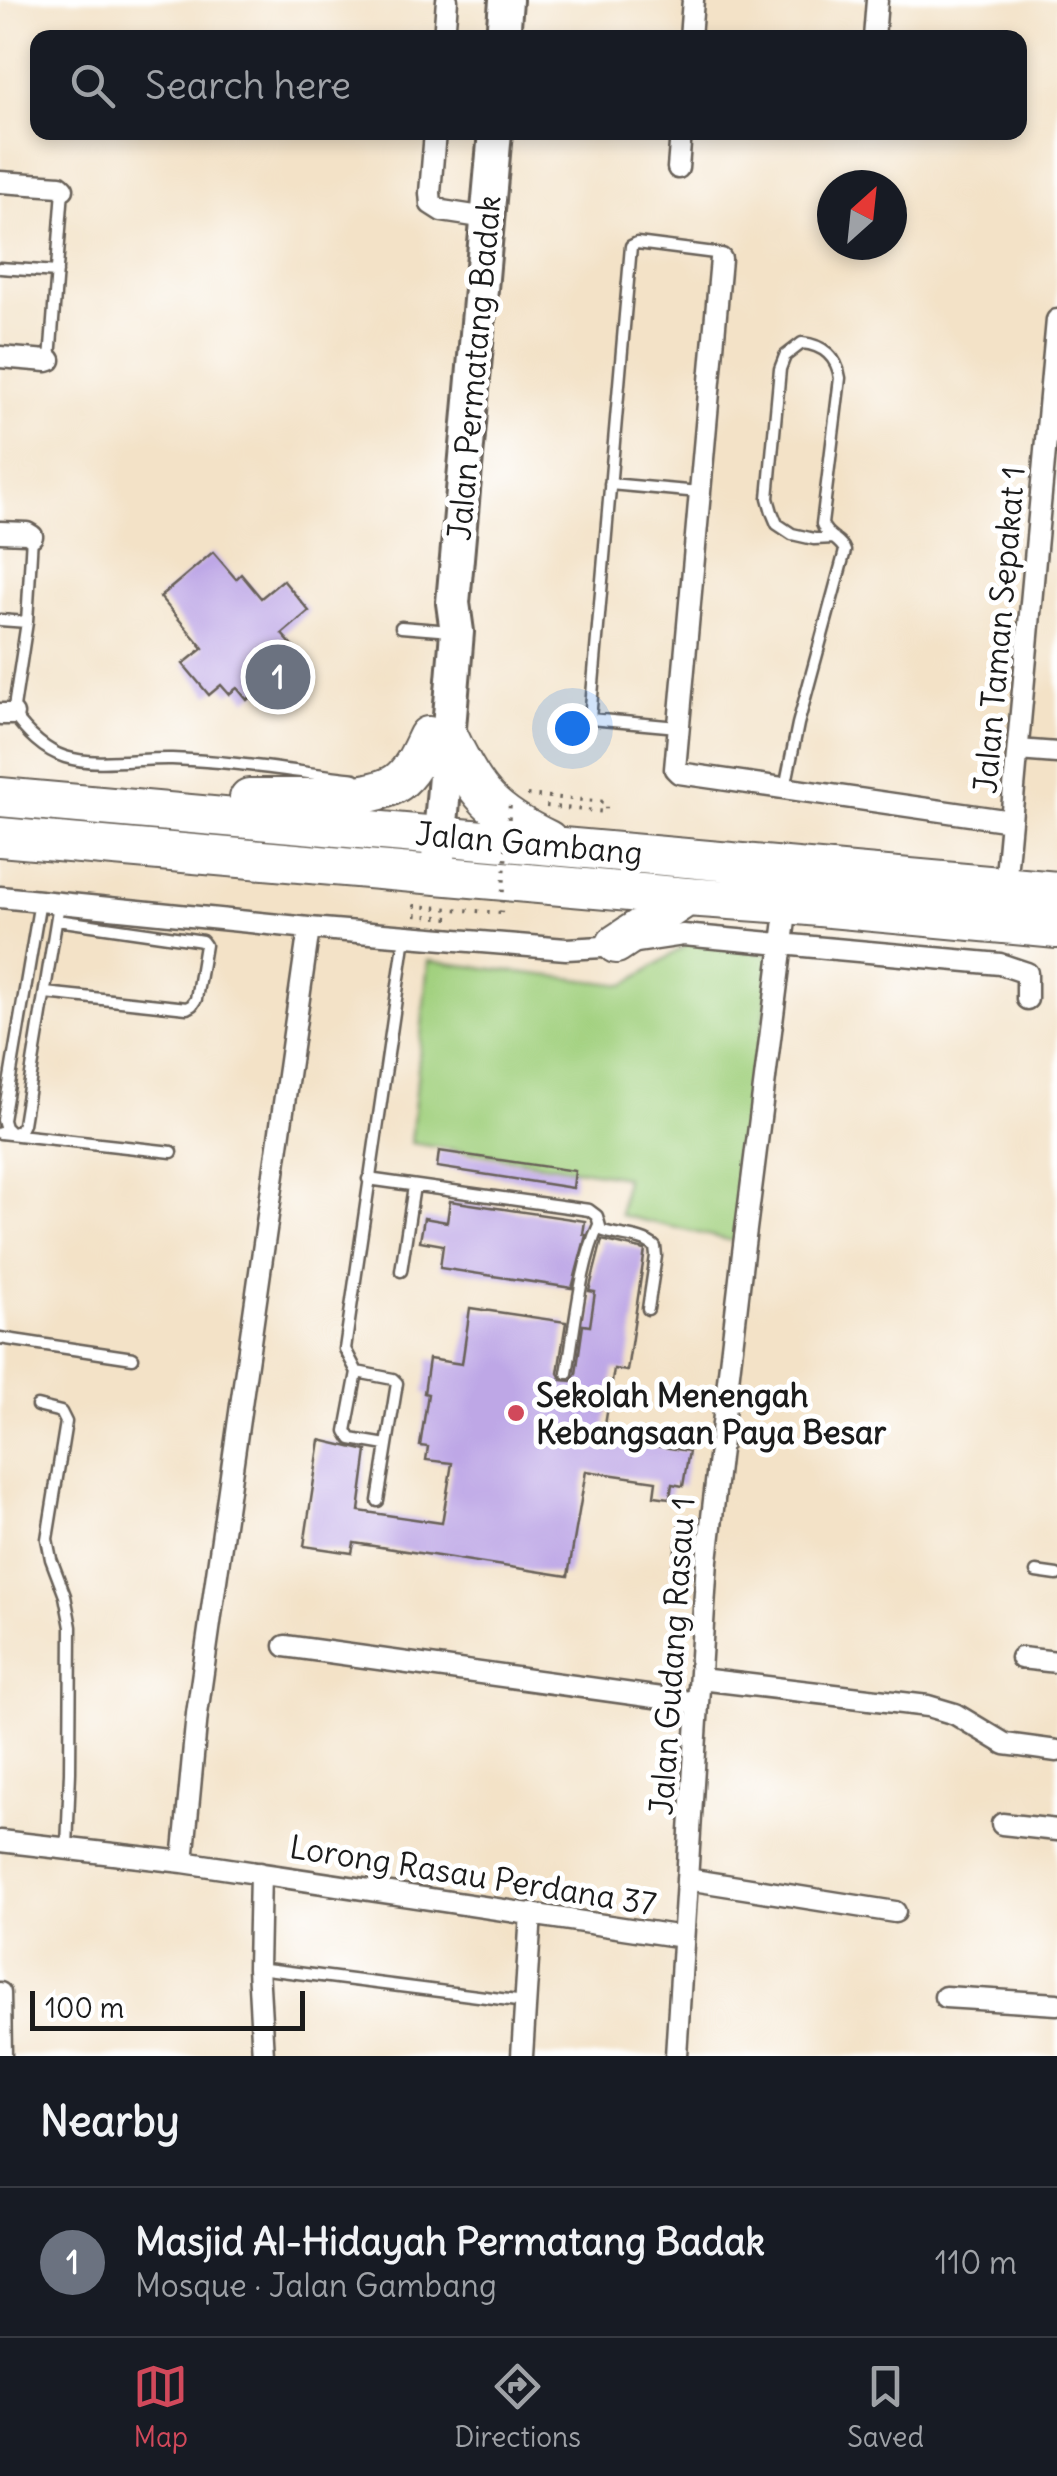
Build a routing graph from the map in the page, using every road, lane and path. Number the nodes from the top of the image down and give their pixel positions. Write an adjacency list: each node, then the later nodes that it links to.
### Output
1 (447, 0): 5 (street)
2 (506, 0): 6 (main road)
3 (693, 0): 7 (street)
4 (878, 0): 8 (street)
5 (445, 30)
6 (504, 30)
7 (691, 30)
8 (875, 30)
9 (434, 140): 15 (street)
10 (493, 140): 15 (main road, Jalan Permatang Badak)
11 (680, 140): 12 (street)
12 (678, 168)
13 (0, 182): 14 (street)
14 (64, 188): 18 (lane)
15 (487, 218): 29 (main road, Jalan Permatang Badak)
16 (720, 259): 22 (lane); 23 (street)
17 (0, 268): 18 (lane)
18 (57, 272): 21 (lane)
19 (1057, 320): 34 (street, Jalan Taman Sepakat 1)
20 (0, 356): 21 (street)
21 (50, 360)
22 (610, 484): 23 (lane); 32 (lane)
23 (700, 492): 32 (street)
24 (0, 532): 25 (street)
25 (32, 536): 28 (lane)
26 (834, 538): 26 (lane); 37 (lane)
27 (0, 620): 28 (lane)
28 (28, 622): 31 (lane)
29 (452, 622): 30 (lane); 33 (main road, Jalan Permatang Badak)
30 (402, 627)
31 (6, 714): 36 (lane)
32 (678, 726): 37 (street)
33 (439, 736): 36 (highway); 44 (main road, Jalan Permatang Badak); 46 (highway)
34 (1018, 750): 35 (street); 43 (street, Jalan Taman Sepakat 1)
35 (1057, 754)
36 (396, 783): 40 (highway)
37 (785, 788): 43 (street)
38 (520, 794): 42 (path)
39 (0, 797): 40 (highway, Jalan Gambang)
40 (77, 803): 44 (highway, Jalan Gambang)
41 (510, 803): 54 (path, bridge)
42 (529, 805)
43 (1011, 820): 48 (street, Jalan Taman Sepakat 1)
44 (429, 834): 46 (highway, Jalan Gambang); 47 (main road, Jalan Permatang Badak)
45 (0, 837): 47 (highway, Jalan Gambang)
46 (560, 846): 48 (highway, Jalan Gambang)
47 (425, 874): 51 (highway, Jalan Gambang)
48 (1005, 886): 49 (highway, Jalan Gambang)
49 (1057, 891)
50 (0, 897): 53 (street)
51 (687, 897): 52 (highway, Jalan Gambang); 58 (highway)
52 (787, 904): 56 (highway, Jalan Gambang); 59 (street, Jalan Gudang Rasau 1)
53 (52, 908): 55 (street); 60 (lane); 60 (lane); 62 (lane)
54 (449, 918)
55 (309, 928): 57 (street); 88 (street)
56 (1057, 929)
57 (405, 936): 58 (street); 64 (lane)
58 (616, 944): 59 (street)
59 (782, 944): 61 (street); 81 (street, Jalan Gudang Rasau 1)
60 (46, 993): 62 (lane)
61 (1027, 999)
62 (6, 1133): 63 (lane)
63 (172, 1152)
64 (368, 1179): 65 (lane); 71 (lane)
65 (414, 1186): 66 (lane); 67 (lane)
66 (600, 1225): 68 (lane); 72 (lane)
67 (401, 1271)
68 (648, 1309)
69 (0, 1338): 70 (lane)
70 (133, 1358)
71 (357, 1372): 74 (lane); 74 (lane)
72 (567, 1372)
73 (36, 1406): 87 (lane)
74 (386, 1445): 75 (lane)
75 (378, 1502)
76 (1036, 1572): 77 (lane)
77 (1057, 1575)
78 (286, 1646): 82 (street)
79 (1021, 1658): 80 (street)
80 (1057, 1662)
81 (700, 1679): 82 (street, Jalan Gudang Rasau 1); 83 (street)
82 (698, 1702): 90 (street, Jalan Gudang Rasau 1)
83 (1057, 1750)
84 (1002, 1824): 85 (street)
85 (1057, 1830)
86 (0, 1841): 87 (street, Lorong Rasau Perdana 37)
87 (67, 1848): 88 (street, Lorong Rasau Perdana 37)
88 (183, 1862): 89 (street, Lorong Rasau Perdana 37)
89 (257, 1873): 92 (street, Lorong Rasau Perdana 37); 94 (street)
90 (687, 1879): 91 (street); 93 (street, Jalan Gudang Rasau 1)
91 (895, 1912)
92 (531, 1914): 93 (street, Lorong Rasau Perdana 37); 97 (street)
93 (684, 1937): 102 (street, Jalan Gudang Rasau 1)
94 (258, 1968): 97 (lane); 100 (street)
95 (0, 1993): 99 (street)
96 (945, 1997): 98 (street)
97 (526, 2002): 101 (street)
98 (1057, 2004)
99 (1, 2056)
100 (263, 2056)
101 (522, 2056)
102 (676, 2056)

